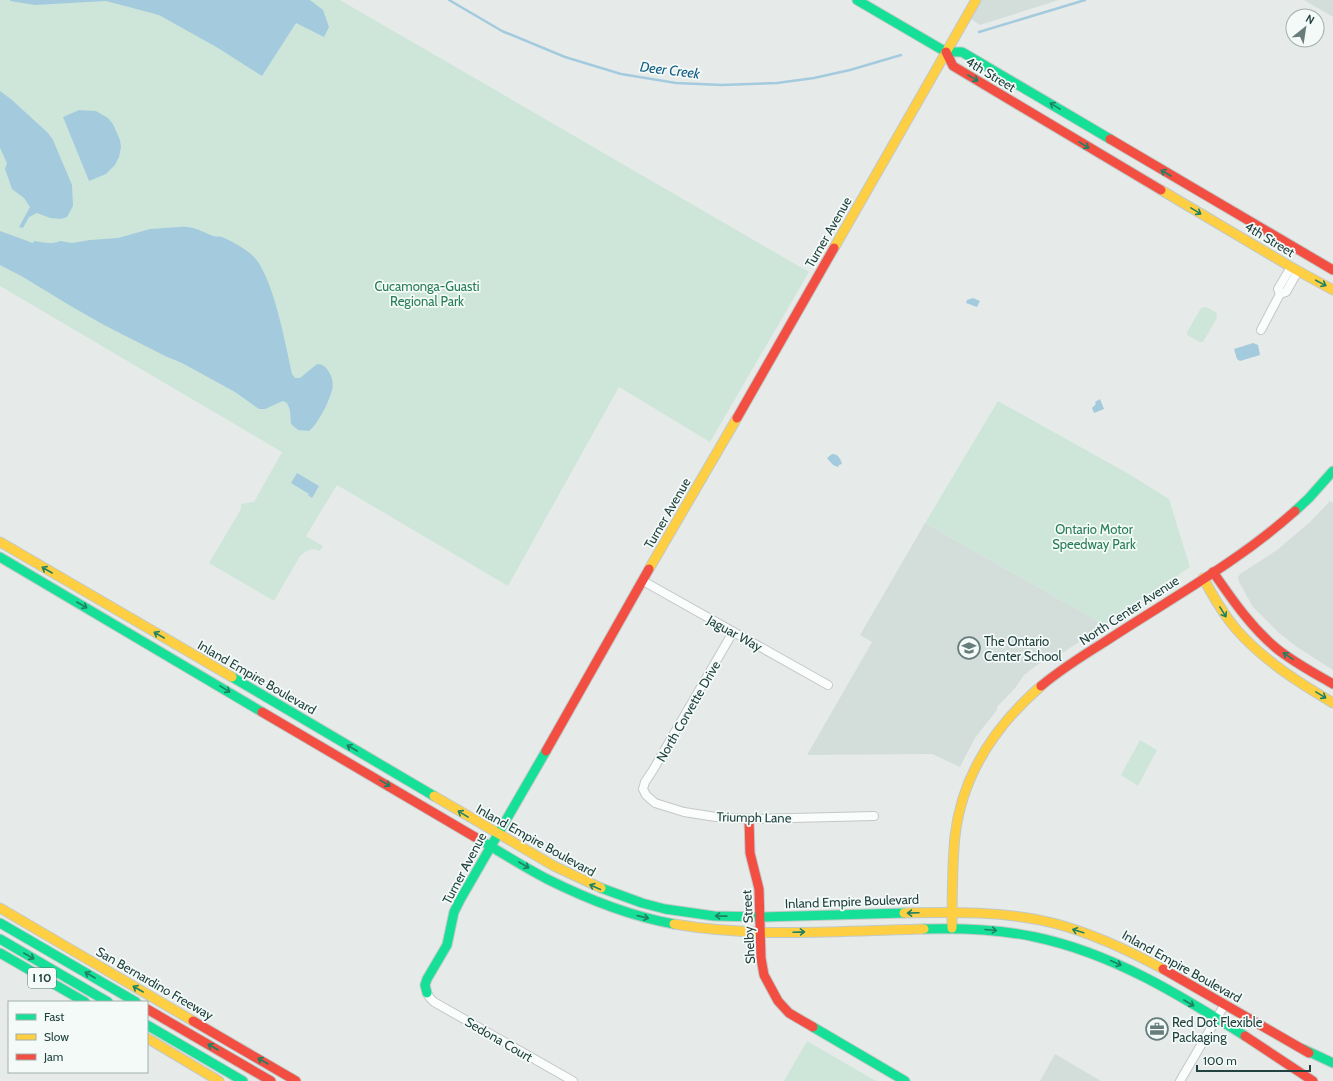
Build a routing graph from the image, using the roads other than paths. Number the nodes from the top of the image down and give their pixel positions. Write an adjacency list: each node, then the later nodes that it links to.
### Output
1 (857, 0): 3 (main road)
2 (976, 0): 3 (main road, Turner Avenue)
3 (946, 52): 4 (main road, 4th Street, one-way to 4); 5 (main road, 4th Street, one-way to 3); 13 (main road, Turner Avenue)
4 (1294, 269): 6 (main road, 4th Street, one-way to 6); 7 (street)
5 (1333, 270)
6 (1333, 290)
7 (1261, 330)
8 (1333, 471): 11 (main road, North Center Avenue)
9 (0, 542): 21 (main road, Inland Empire Boulevard, one-way to 9)
10 (0, 557): 22 (main road, Inland Empire Boulevard, one-way to 22)
11 (1214, 572): 12 (main road, North Center Avenue); 15 (main road, one-way to 11)
12 (1203, 578): 17 (main road, one-way to 17); 25 (main road, North Center Avenue)
13 (643, 581): 14 (street, Jaguar Way); 21 (main road, Turner Avenue)
14 (733, 632): 16 (street, Jaguar Way); 18 (street, North Corvette Drive)
15 (1333, 684)
16 (828, 686)
17 (1333, 703)
18 (643, 789): 20 (street, Triumph Lane)
19 (874, 816): 20 (street, Triumph Lane)
20 (749, 819): 27 (main road, Shelby Street)
21 (497, 834): 22 (main road, Turner Avenue); 27 (main road, Inland Empire Boulevard, one-way to 21)
22 (491, 846): 30 (main road, Inland Empire Boulevard, one-way to 30); 35 (main road, Turner Avenue)
23 (0, 903): 26 (main road)
24 (0, 908): 26 (main road, San Bernardino Freeway)
25 (952, 912): 27 (main road, Inland Empire Boulevard, one-way to 27); 29 (main road, North Center Avenue); 39 (main road, Inland Empire Boulevard, one-way to 25)
26 (15, 917): 50 (main road, San Bernardino Freeway, one-way to 26)
27 (760, 917): 30 (main road, Shelby Street)
28 (0, 923): 38 (main road, one-way to 28)
29 (952, 928): 30 (main road, Inland Empire Boulevard, one-way to 29); 41 (main road, Inland Empire Boulevard, one-way to 41)
30 (760, 933): 52 (main road, Shelby Street)
31 (0, 939): 37 (main road, one-way to 37)
32 (0, 953): 34 (main road, I 10)
33 (0, 956): 34 (main road)
34 (10, 959): 36 (main road, I 10)
35 (427, 993): 51 (street, Sedona Court)
36 (83, 1001)
37 (106, 1001)
38 (134, 1001)
39 (1225, 1004): 41 (street); 44 (main road, Inland Empire Boulevard)
40 (148, 1010): 49 (main road, one-way to 40)
41 (1216, 1019): 53 (street); 54 (main road, Inland Empire Boulevard)
42 (148, 1026): 48 (main road)
43 (148, 1039): 47 (main road)
44 (1303, 1049): 45 (main road); 46 (main road, Inland Empire Boulevard)
45 (1333, 1063)
46 (1333, 1068)
47 (219, 1081)
48 (243, 1081)
49 (270, 1081)
50 (296, 1081)
51 (573, 1081)
52 (905, 1081)
53 (1180, 1081)
54 (1313, 1081)

